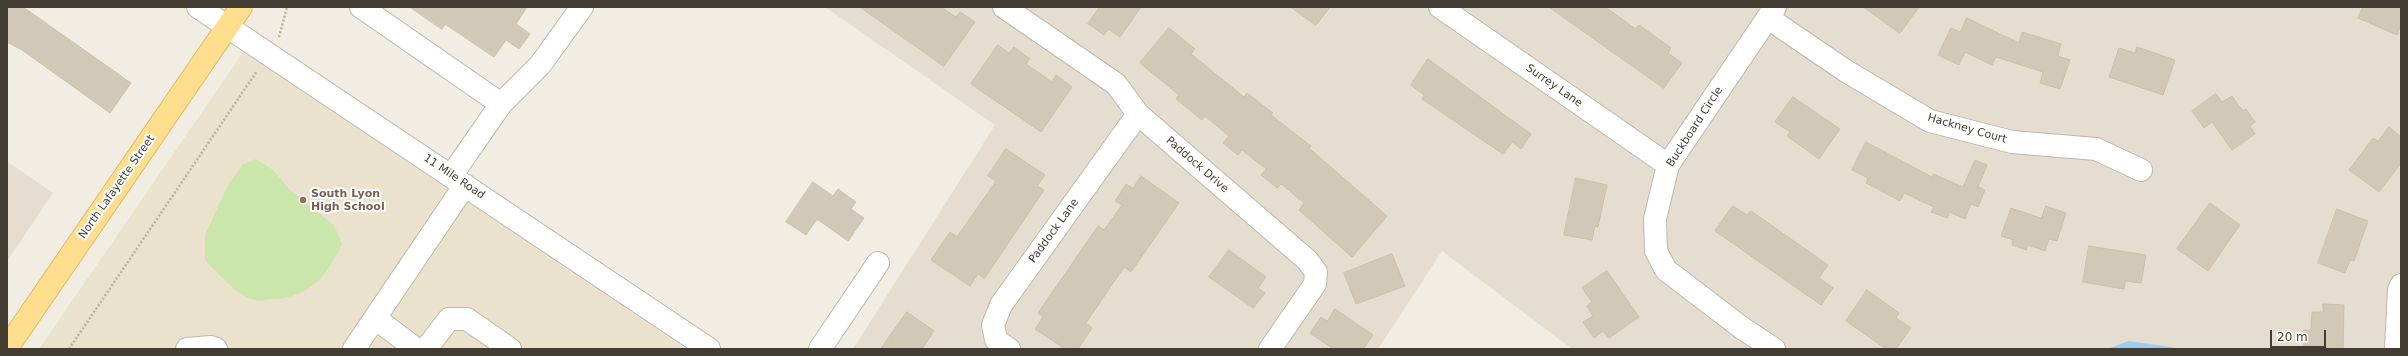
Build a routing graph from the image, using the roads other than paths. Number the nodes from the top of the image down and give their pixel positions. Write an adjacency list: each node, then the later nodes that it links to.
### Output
1 (198, 7): 8 (street, 11 Mile Road)
2 (241, 7): 8 (main road, North Lafayette Street)
3 (361, 7): 9 (street)
4 (582, 7): 9 (street)
5 (1004, 7): 10 (street, Paddock Drive)
6 (1440, 7): 11 (street, Surrey Lane)
7 (1772, 13): 11 (street, Buckboard Circle); 12 (street, Hackney Court)
8 (228, 27): 13 (street, 11 Mile Road); 17 (main road, North Lafayette Street)
9 (500, 104): 13 (street)
10 (1138, 114): 26 (street, Paddock Lane); 27 (street, Paddock Drive)
11 (1668, 165): 28 (street, Buckboard Circle)
12 (2141, 170)
13 (458, 180): 16 (street); 24 (street, 11 Mile Road)
14 (878, 263): 25 (street)
15 (2401, 285): 29 (street)
16 (375, 318): 20 (street); 21 (street)
17 (7, 348)
18 (187, 349): 19 (street)
19 (216, 349)
20 (354, 349)
21 (416, 349)
22 (426, 349): 23 (street)
23 (510, 349)
24 (709, 349)
25 (820, 349)
26 (1009, 349)
27 (1270, 349)
28 (1774, 349)
29 (2396, 349)

